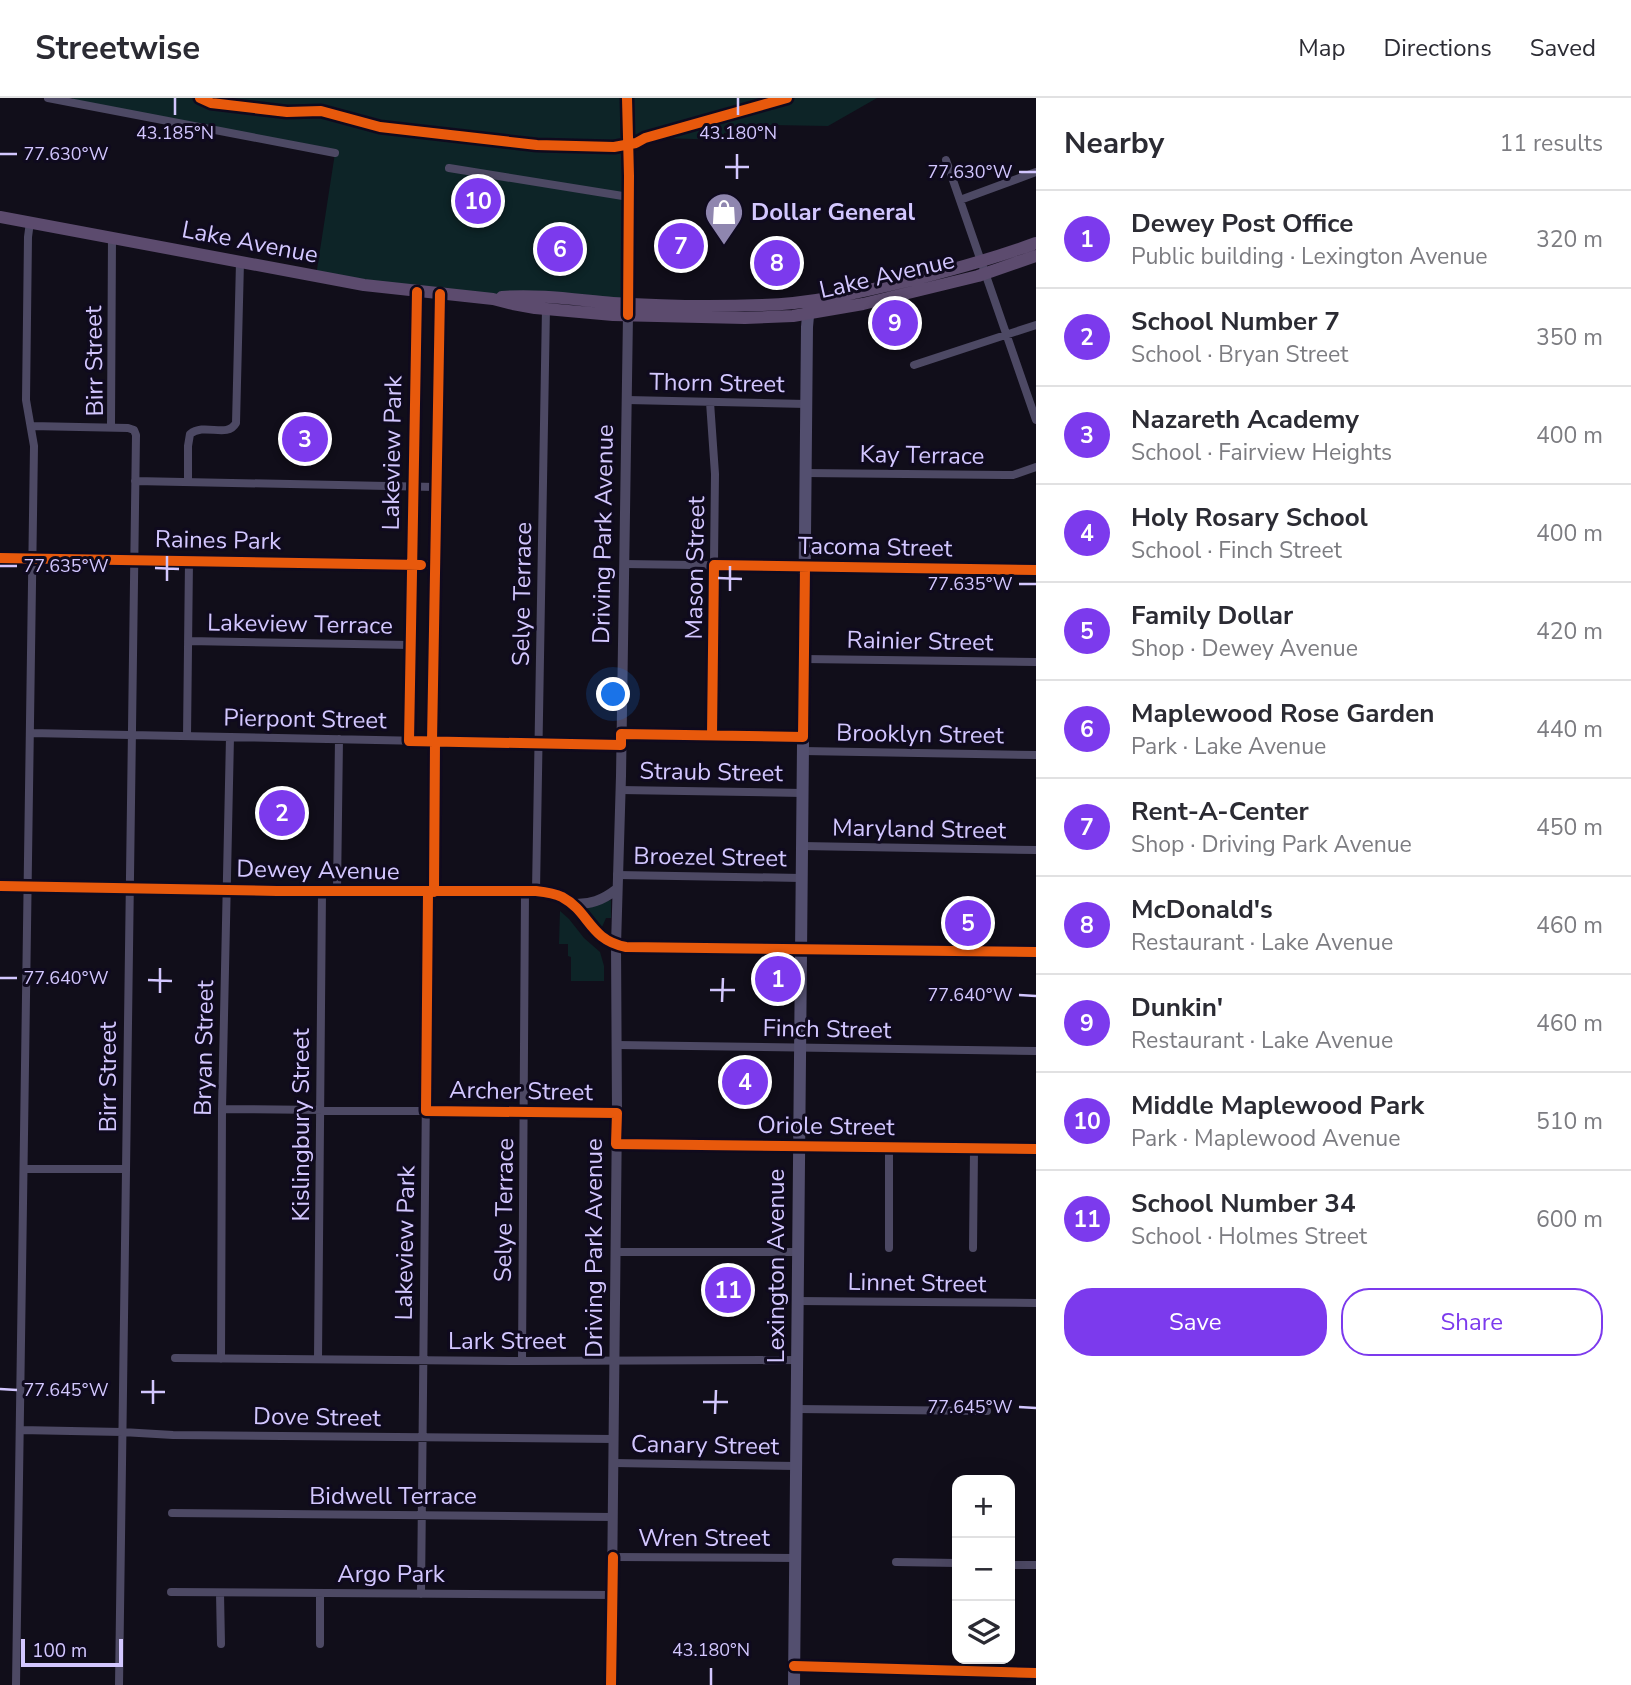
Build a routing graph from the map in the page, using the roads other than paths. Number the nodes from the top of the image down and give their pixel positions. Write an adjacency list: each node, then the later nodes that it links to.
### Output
1 (48, 98): 3 (street)
2 (626, 98): 7 (main road, Driving Park Avenue)
3 (335, 153)
4 (946, 160): 8 (street)
5 (449, 168): 7 (street)
6 (1036, 172): 8 (street)
7 (629, 197): 20 (main road, Driving Park Avenue)
8 (960, 200): 15 (street)
9 (0, 217): 10 (main road, Lake Avenue)
10 (30, 222): 11 (main road, Lake Avenue); 29 (street)
11 (112, 237): 14 (main road, Lake Avenue); 30 (street, Birr Street)
12 (1036, 243): 15 (main road, Lake Avenue)
13 (1036, 256): 15 (main road, Lake Avenue)
14 (240, 262): 16 (main road, Lake Avenue); 34 (street)
15 (983, 268): 19 (main road, Lake Avenue); 22 (street)
16 (416, 292): 17 (main road, Lake Avenue); 35 (street, Lakeview Park)
17 (440, 294): 18 (main road, Lake Avenue); 36 (street, Lakeview Park)
18 (546, 303): 20 (main road, Lake Avenue); 61 (street, Selye Terrace)
19 (808, 308): 20 (main road, Lake Avenue); 27 (main road, Lexington Avenue)
20 (628, 309): 25 (street, Driving Park Avenue)
21 (1036, 325): 22 (street)
22 (1006, 335): 23 (street); 24 (street)
23 (914, 365)
24 (1032, 397): 28 (street)
25 (626, 400): 26 (street, Thorn Street); 42 (street, Driving Park Avenue)
26 (710, 402): 27 (street, Thorn Street); 44 (street, Mason Street)
27 (806, 404): 32 (main road, Lexington Avenue)
28 (1036, 420)
29 (31, 426): 30 (street); 38 (street)
30 (111, 426): 33 (street, Birr Street)
31 (1036, 467): 32 (street, Kay Terrace)
32 (806, 472): 45 (main road, Lexington Avenue)
33 (135, 481): 34 (street); 39 (street, Birr Street)
34 (188, 482): 35 (street)
35 (413, 486): 36 (street); 41 (street, Lakeview Park)
36 (436, 487): 43 (street, Lakeview Park)
37 (0, 558): 38 (street, Raines Park)
38 (32, 558): 39 (street, Raines Park); 51 (street)
39 (134, 560): 40 (street, Raines Park); 52 (street, Birr Street)
40 (189, 561): 41 (street, Raines Park); 47 (street)
41 (412, 564): 43 (street, Raines Park); 48 (street, Lakeview Park)
42 (624, 564): 44 (street, Tacoma Street); 58 (street, Driving Park Avenue)
43 (435, 565): 60 (street, Lakeview Park)
44 (714, 565): 45 (street, Tacoma Street); 53 (street, Mason Street)
45 (805, 567): 46 (street, Tacoma Street); 49 (main road, Lexington Avenue)
46 (1036, 570)
47 (188, 641): 48 (street, Lakeview Terrace); 54 (street)
48 (410, 645): 59 (street, Lakeview Park)
49 (804, 659): 50 (street, Rainier Street); 56 (main road, Lexington Avenue)
50 (1036, 662)
51 (30, 733): 52 (street, Pierpont Street); 71 (street)
52 (132, 735): 54 (street, Pierpont Street); 72 (street, Birr Street)
53 (712, 735): 56 (street, Pierpont Street); 58 (street, Pierpont Street)
54 (187, 736): 55 (street, Pierpont Street)
55 (230, 737): 57 (street, Pierpont Street); 74 (street, Bryan Street)
56 (803, 737): 62 (main road, Lexington Avenue)
57 (339, 739): 59 (street, Pierpont Street); 76 (street)
58 (621, 740): 61 (street, Pierpont Street); 64 (street, Driving Park Avenue)
59 (409, 741): 60 (street, Pierpont Street)
60 (434, 741): 61 (street, Pierpont Street); 78 (street, Lakeview Park)
61 (539, 743): 77 (street, Selye Terrace)
62 (803, 751): 63 (street, Brooklyn Street); 65 (main road, Lexington Avenue)
63 (1036, 755)
64 (620, 790): 65 (street, Straub Street); 68 (street, Driving Park Avenue)
65 (802, 793): 66 (main road, Lexington Avenue)
66 (802, 846): 67 (street, Maryland Street); 69 (main road, Lexington Avenue)
67 (1036, 850)
68 (617, 875): 69 (street, Broezel Street); 73 (street, Driving Park Avenue)
69 (801, 878): 81 (main road, Lexington Avenue)
70 (0, 886): 71 (street, Dewey Avenue)
71 (28, 886): 72 (street, Dewey Avenue); 96 (street)
72 (129, 888): 74 (street, Dewey Avenue); 97 (street, Birr Street)
73 (617, 888): 79 (street); 80 (street, Driving Park Avenue)
74 (226, 890): 75 (street, Dewey Avenue); 86 (street, Bryan Street)
75 (322, 891): 76 (street, Dewey Avenue); 87 (street, Kislingbury Street)
76 (337, 891): 78 (street, Dewey Avenue)
77 (530, 891): 78 (street, Dewey Avenue); 79 (street, Dewey Avenue); 89 (street, Selye Terrace)
78 (431, 892): 88 (street, Lakeview Park)
79 (572, 904): 80 (street, Dewey Avenue)
80 (616, 945): 81 (street); 83 (street, Driving Park Avenue)
81 (801, 949): 82 (street); 84 (main road, Lexington Avenue)
82 (1036, 952)
83 (617, 1045): 84 (street, Finch Street); 90 (street, Driving Park Avenue)
84 (800, 1047): 85 (street, Finch Street); 92 (main road, Lexington Avenue)
85 (1036, 1051)
86 (222, 1109): 87 (street, Archer Street); 105 (street, Bryan Street)
87 (320, 1110): 88 (street, Archer Street); 106 (street, Kislingbury Street)
88 (426, 1111): 89 (street, Archer Street); 107 (street, Lakeview Park)
89 (524, 1112): 90 (street, Archer Street); 109 (street, Selye Terrace)
90 (617, 1113): 91 (street, Driving Park Avenue)
91 (616, 1144): 92 (street, Oriole Street); 100 (street, Driving Park Avenue)
92 (798, 1146): 93 (street, Oriole Street); 101 (main road, Lexington Avenue)
93 (889, 1147): 94 (street, Oriole Street); 98 (street)
94 (974, 1149): 95 (street, Oriole Street); 99 (street)
95 (1036, 1150)
96 (24, 1169): 97 (street); 113 (street)
97 (126, 1170): 114 (street, Birr Street)
98 (889, 1248)
99 (974, 1248)
100 (615, 1252): 101 (street); 110 (street, Driving Park Avenue)
101 (798, 1252): 102 (main road, Lexington Avenue)
102 (797, 1301): 103 (street, Linnet Street); 108 (main road, Lexington Avenue)
103 (1036, 1303)
104 (175, 1358): 105 (street, Lark Street)
105 (221, 1359): 106 (street, Lark Street)
106 (318, 1359): 107 (street, Lark Street)
107 (424, 1360): 109 (street, Lark Street); 115 (street, Lakeview Park)
108 (797, 1360): 110 (street, Lark Street); 111 (main road, Lexington Avenue)
109 (522, 1361): 110 (street, Lark Street)
110 (614, 1361): 116 (street, Driving Park Avenue)
111 (796, 1409): 112 (street); 118 (main road, Lexington Avenue)
112 (987, 1411)
113 (20, 1430): 114 (street, Dove Street); 137 (street)
114 (122, 1432): 115 (street, Dove Street); 138 (street, Birr Street)
115 (423, 1438): 116 (street, Dove Street); 120 (street, Lakeview Park)
116 (614, 1439): 117 (street, Driving Park Avenue)
117 (614, 1463): 118 (street, Canary Street); 121 (street, Driving Park Avenue)
118 (796, 1466): 123 (main road, Lexington Avenue)
119 (172, 1513): 120 (street, Bidwell Terrace)
120 (422, 1515): 121 (street, Bidwell Terrace); 131 (street, Lakeview Park)
121 (613, 1517): 122 (street, Driving Park Avenue)
122 (612, 1557): 123 (street, Wren Street); 132 (street, Driving Park Avenue)
123 (795, 1558): 135 (main road, Lexington Avenue)
124 (896, 1562): 125 (street)
125 (952, 1563)
126 (1015, 1565): 127 (street)
127 (1036, 1565)
128 (171, 1592): 129 (street, Argo Park)
129 (220, 1593): 130 (street, Argo Park); 133 (street)
130 (320, 1593): 131 (street, Argo Park); 134 (street)
131 (421, 1594): 132 (street, Argo Park)
132 (612, 1595): 139 (street, Driving Park Avenue)
133 (220, 1644)
134 (320, 1644)
135 (794, 1666): 136 (street); 140 (main road, Lexington Avenue)
136 (1036, 1673)
137 (16, 1685)
138 (119, 1685)
139 (611, 1685)
140 (794, 1685)

